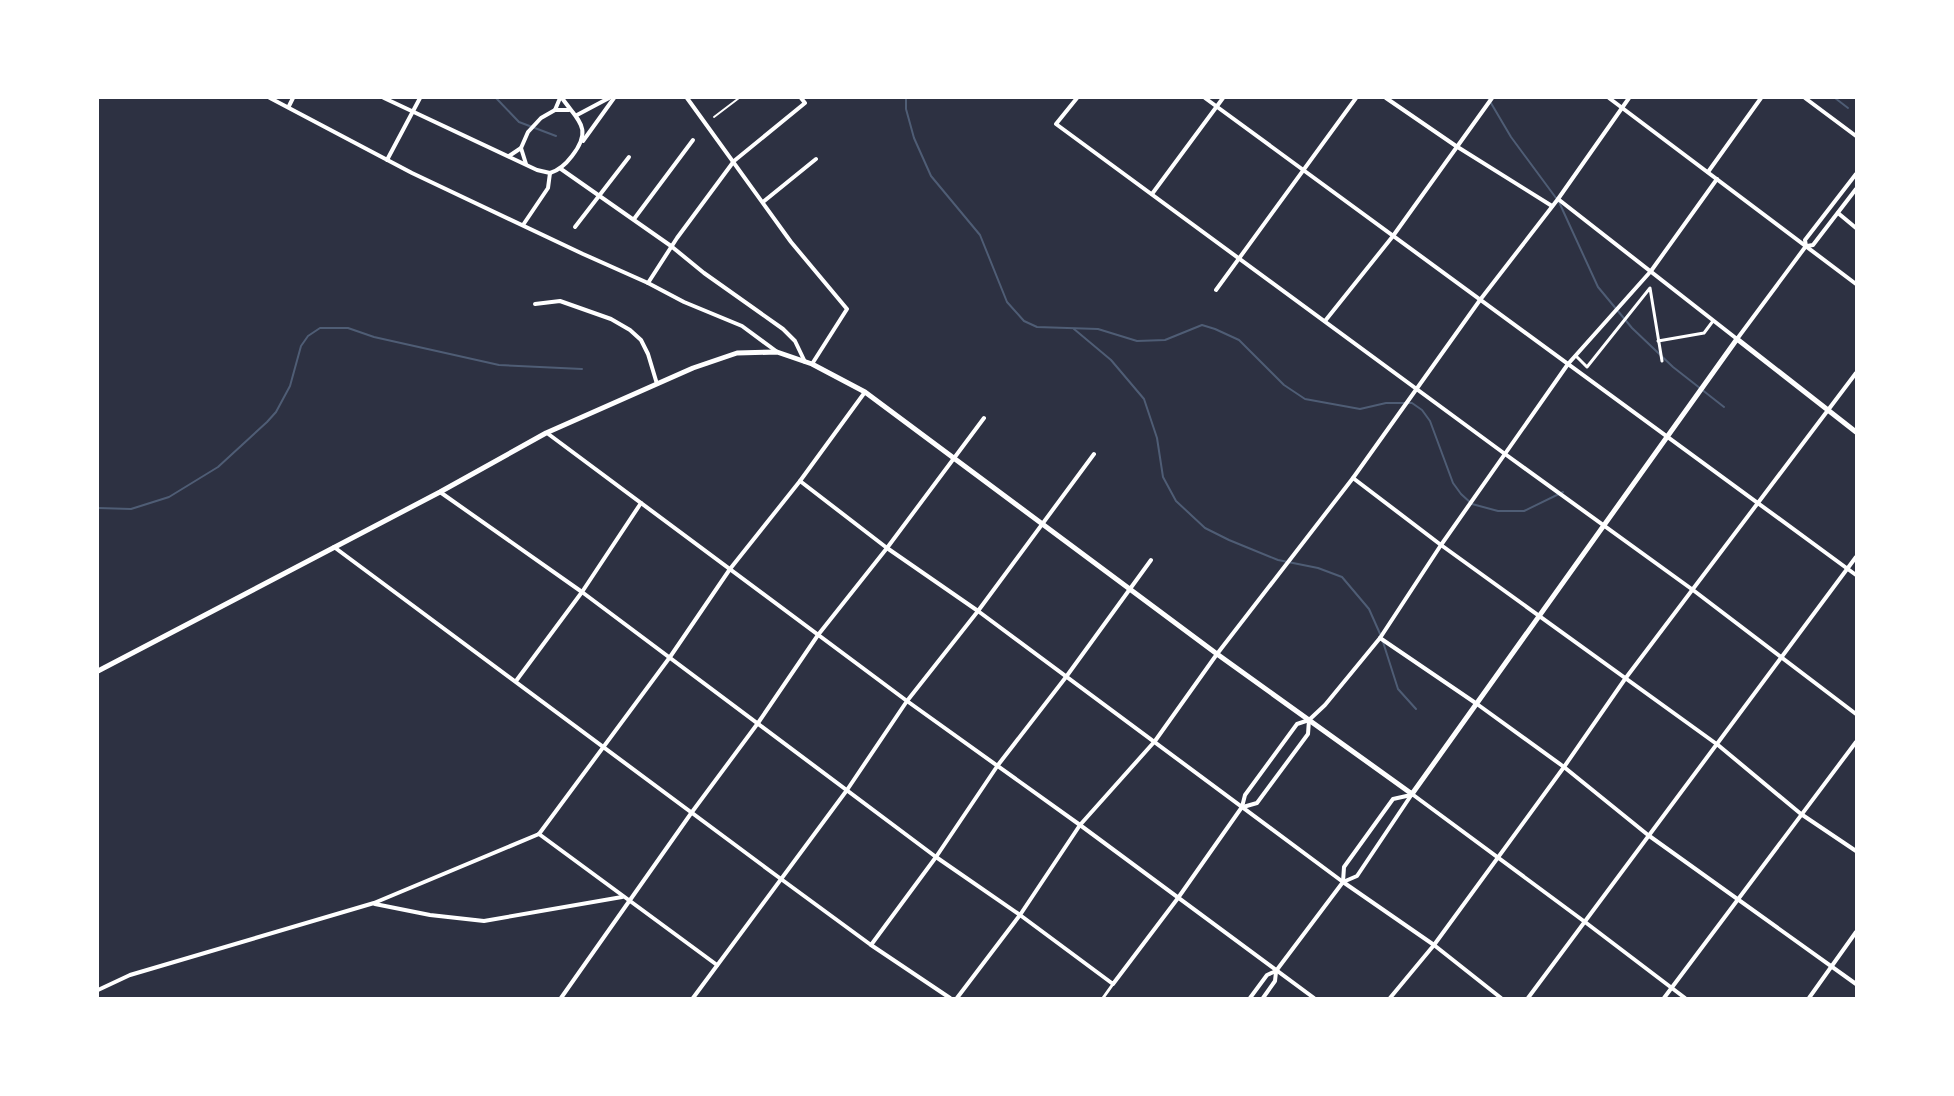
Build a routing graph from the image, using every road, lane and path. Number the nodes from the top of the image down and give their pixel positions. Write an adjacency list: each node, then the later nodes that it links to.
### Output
1 (270, 98): 21 (street)
2 (293, 98): 21 (street)
3 (384, 98): 26 (street)
4 (420, 98): 26 (street)
5 (561, 98): 24 (street); 25 (street)
6 (609, 98): 27 (street)
7 (614, 98): 31 (street)
8 (687, 98): 38 (street)
9 (739, 98): 28 (lane)
10 (801, 98): 38 (street)
11 (1077, 98): 47 (street)
12 (1205, 98): 22 (street)
13 (1223, 98): 22 (street)
14 (1356, 98): 41 (street)
15 (1386, 98): 32 (street)
16 (1492, 98): 32 (street)
17 (1609, 98): 23 (street)
18 (1629, 98): 23 (street)
19 (1761, 98): 42 (street)
20 (1805, 98): 29 (street)
21 (289, 106): 37 (street)
22 (1216, 106): 41 (street); 47 (street)
23 (1622, 108): 42 (street); 49 (street)
24 (555, 110): 25 (street); 33 (street)
25 (570, 110): 27 (street)
26 (413, 111): 34 (street); 37 (street)
27 (577, 115): 31 (street)
28 (714, 117)
29 (1857, 136)
30 (693, 140): 53 (street)
31 (581, 144): 40 (street)
32 (1456, 146): 51 (street); 57 (street)
33 (521, 148): 34 (street); 39 (street)
34 (509, 156): 39 (street)
35 (628, 157): 48 (street)
36 (816, 159): 50 (street)
37 (387, 160): 54 (street)
38 (734, 161): 50 (street); 58 (street)
39 (526, 165): 43 (street)
40 (561, 169): 43 (street); 48 (street)
41 (1303, 170): 57 (street); 60 (street)
42 (1708, 172): 45 (street)
43 (550, 173): 54 (street)
44 (1857, 174): 59 (street)
45 (1717, 179): 59 (street); 61 (street)
46 (1857, 189): 52 (street)
47 (1152, 194): 60 (street)
48 (600, 195): 53 (street); 55 (street)
49 (1558, 199): 51 (street); 61 (street)
50 (763, 202): 74 (street)
51 (1552, 206): 65 (street)
52 (1838, 213): 56 (street); 59 (street)
53 (634, 219): 58 (street)
54 (523, 225): 62 (street)
55 (575, 227)
56 (1857, 228)
57 (1393, 236): 65 (street); 67 (street)
58 (672, 246): 62 (street); 74 (street)
59 (1806, 246): 63 (street); 69 (street)
60 (1239, 258): 64 (street); 67 (street)
61 (1651, 271): 68 (street); 72 (street)
62 (648, 283): 71 (street)
63 (1857, 284)
64 (1216, 290)
65 (1480, 300): 75 (street); 78 (street)
66 (535, 304): 77 (street)
67 (1325, 321): 78 (street)
68 (1713, 321): 69 (street); 70 (street)
69 (1737, 339): 80 (main road); 84 (main road)
70 (1658, 341): 72 (street); 73 (street)
71 (777, 352): 74 (main road); 77 (main road)
72 (1576, 356): 75 (street)
73 (1662, 361)
74 (809, 363): 79 (main road)
75 (1568, 364): 84 (street); 86 (street)
76 (1857, 373): 80 (street)
77 (657, 384): 83 (main road)
78 (1416, 388): 86 (street); 88 (street)
79 (866, 392): 87 (main road); 89 (street)
80 (1828, 410): 82 (main road); 92 (street)
81 (984, 418): 87 (street)
82 (1857, 432)
83 (546, 433): 90 (main road); 91 (street)
84 (1668, 437): 92 (street); 94 (main road)
85 (1094, 454): 93 (street)
86 (1505, 454): 94 (street); 95 (street)
87 (953, 458): 93 (main road); 97 (street)
88 (1353, 478): 95 (street); 110 (street)
89 (800, 481): 97 (street); 100 (street)
90 (440, 492): 96 (main road); 105 (street)
91 (641, 503): 100 (street); 105 (street)
92 (1758, 503): 101 (street); 104 (street)
93 (1043, 523): 103 (main road); 106 (street)
94 (1604, 526): 104 (street); 107 (main road)
95 (1441, 545): 107 (street); 109 (street)
96 (333, 547): 113 (main road); 116 (street)
97 (887, 548): 106 (street); 108 (street)
98 (1857, 557): 101 (street)
99 (1150, 560): 103 (street)
100 (730, 569): 108 (street); 111 (street)
101 (1847, 569): 102 (street); 112 (street)
102 (1857, 575)
103 (1130, 588): 110 (main road); 114 (street)
104 (1693, 590): 112 (street); 115 (street)
105 (582, 592): 111 (street); 116 (street)
106 (978, 611): 114 (street); 117 (street)
107 (1539, 616): 115 (street); 118 (main road)
108 (818, 634): 117 (street); 121 (street)
109 (1380, 638): 118 (street); 120 (street)
110 (1217, 654): 120 (main road); 122 (street)
111 (670, 657): 121 (street); 125 (street)
112 (1782, 657): 119 (street); 124 (street)
113 (98, 671)
114 (1065, 677): 122 (street); 126 (street)
115 (1625, 679): 124 (street); 127 (street)
116 (515, 681): 125 (street)
117 (907, 701): 126 (street); 128 (street)
118 (1477, 704): 127 (street); 129 (main road)
119 (1857, 714)
120 (1309, 720): 129 (main road); 130 (street); 130 (street)
121 (758, 723): 128 (street); 131 (street)
122 (1155, 741): 130 (street); 133 (street)
123 (1857, 742): 132 (street)
124 (1718, 745): 132 (street); 135 (street)
125 (603, 747): 131 (street); 134 (street)
126 (998, 765): 133 (street); 137 (street)
127 (1564, 767): 135 (street); 138 (street)
128 (846, 790): 137 (street); 139 (street)
129 (1412, 794): 138 (street); 140 (street); 140 (street)
130 (1242, 807): 140 (street); 142 (street)
131 (692, 812): 139 (street); 144 (street)
132 (1802, 814): 136 (street); 143 (street)
133 (1080, 825): 142 (street); 146 (street)
134 (539, 834): 141 (street); 145 (street)
135 (1648, 835): 143 (street); 147 (street)
136 (1857, 851)
137 (936, 857): 146 (street); 149 (street)
138 (1497, 858): 147 (street); 150 (street)
139 (781, 879): 149 (street); 151 (street)
140 (1344, 882): 150 (street); 153 (street)
141 (622, 897): 144 (street); 145 (street)
142 (1178, 898): 153 (street); 154 (street)
143 (1738, 900): 152 (street); 156 (street)
144 (629, 902): 151 (street); 158 (street)
145 (374, 903): 157 (street)
146 (1020, 915): 154 (street); 161 (street)
147 (1585, 922): 156 (street); 168 (street)
148 (1857, 932): 152 (street)
149 (871, 945): 160 (street)
150 (1434, 945): 166 (street); 167 (street)
151 (717, 965): 159 (street)
152 (1833, 966): 155 (street); 171 (street)
153 (1276, 971): 163 (street); 164 (street); 165 (street)
154 (1113, 984): 162 (street)
155 (1857, 984)
156 (1671, 988): 169 (street); 170 (street)
157 (98, 990)
158 (561, 999)
159 (693, 999)
160 (950, 999)
161 (957, 999)
162 (1103, 999)
163 (1250, 999)
164 (1263, 999)
165 (1314, 999)
166 (1390, 999)
167 (1501, 999)
168 (1528, 999)
169 (1664, 999)
170 (1685, 999)
171 (1809, 999)

